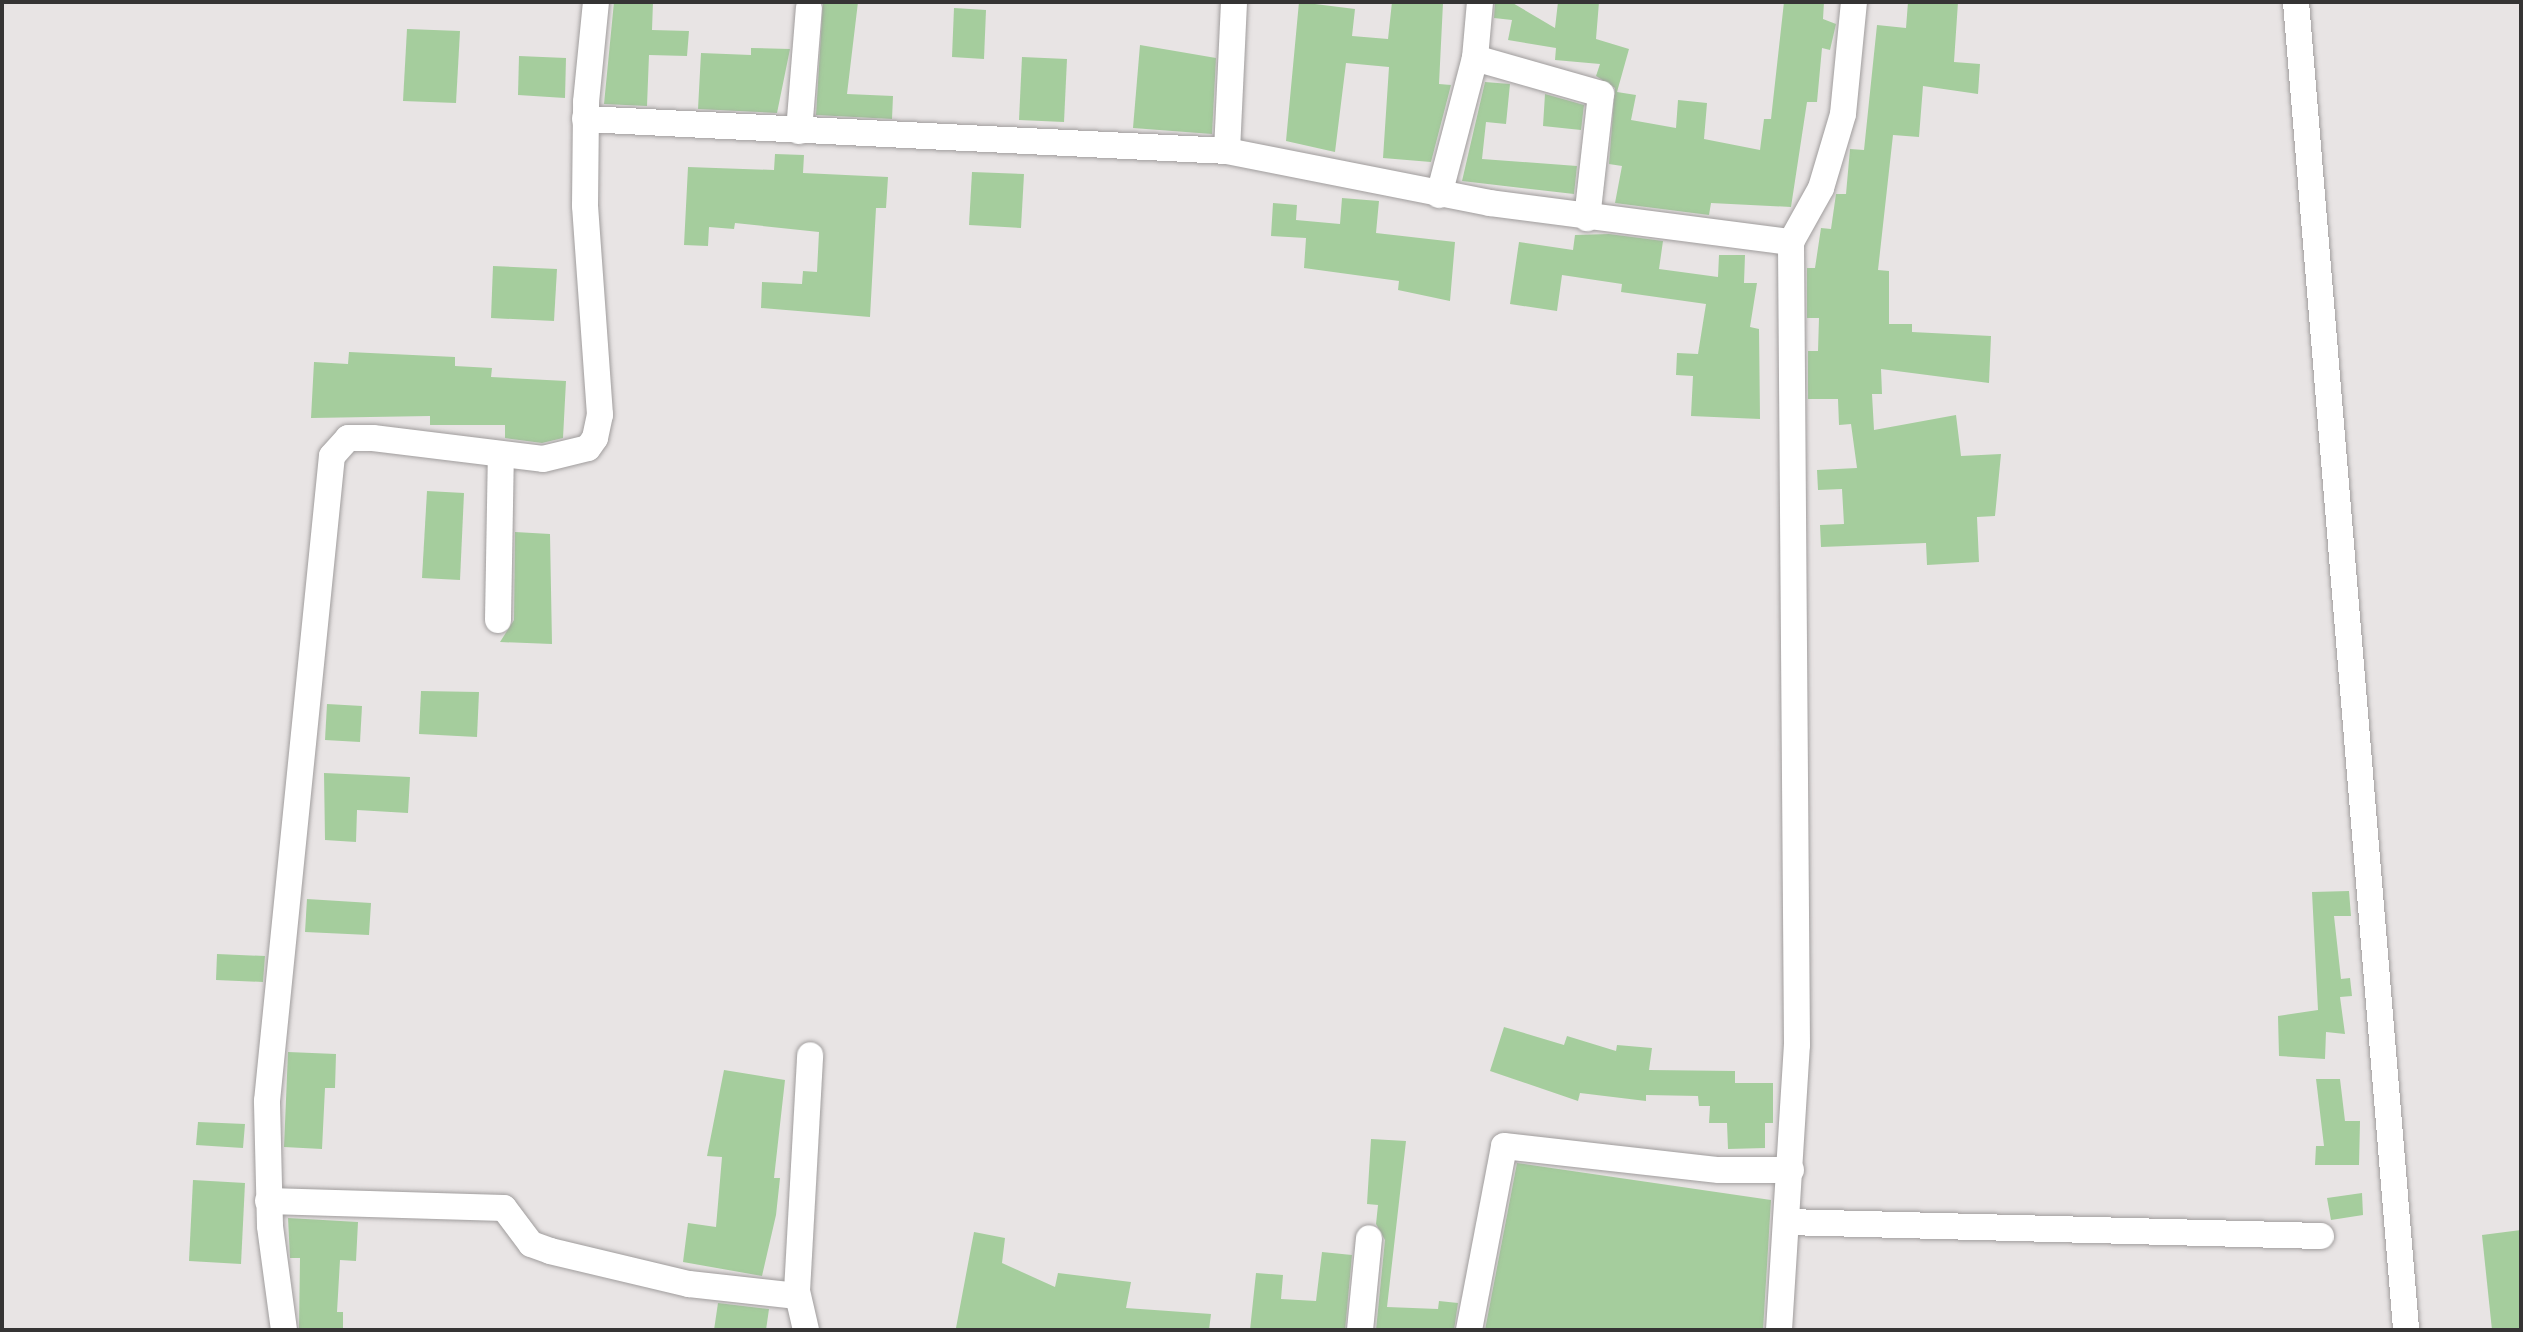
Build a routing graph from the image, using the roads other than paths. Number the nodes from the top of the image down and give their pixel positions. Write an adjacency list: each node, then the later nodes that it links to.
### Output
1 (596, 2): 8 (street)
2 (1234, 2): 10 (street)
3 (1480, 2): 7 (street)
4 (1854, 2): 13 (street)
5 (2296, 2): 28 (street)
6 (809, 8): 9 (street)
7 (1475, 58): 11 (street); 12 (street)
8 (585, 119): 9 (street); 14 (street)
9 (799, 131): 10 (street)
10 (1227, 151): 11 (street)
11 (1438, 195): 12 (street)
12 (1587, 218): 13 (street)
13 (1791, 243): 17 (street)
14 (500, 456): 15 (street); 18 (street)
15 (498, 620)
16 (810, 1055): 22 (street)
17 (1791, 1170): 19 (street); 26 (street)
18 (268, 1201): 22 (street); 23 (street)
19 (1786, 1222): 20 (street); 27 (street)
20 (2321, 1236)
21 (1369, 1238): 25 (street)
22 (797, 1296): 24 (street)
23 (284, 1330)
24 (806, 1330)
25 (1360, 1330)
26 (1469, 1330)
27 (1779, 1330)
28 (2406, 1330)

